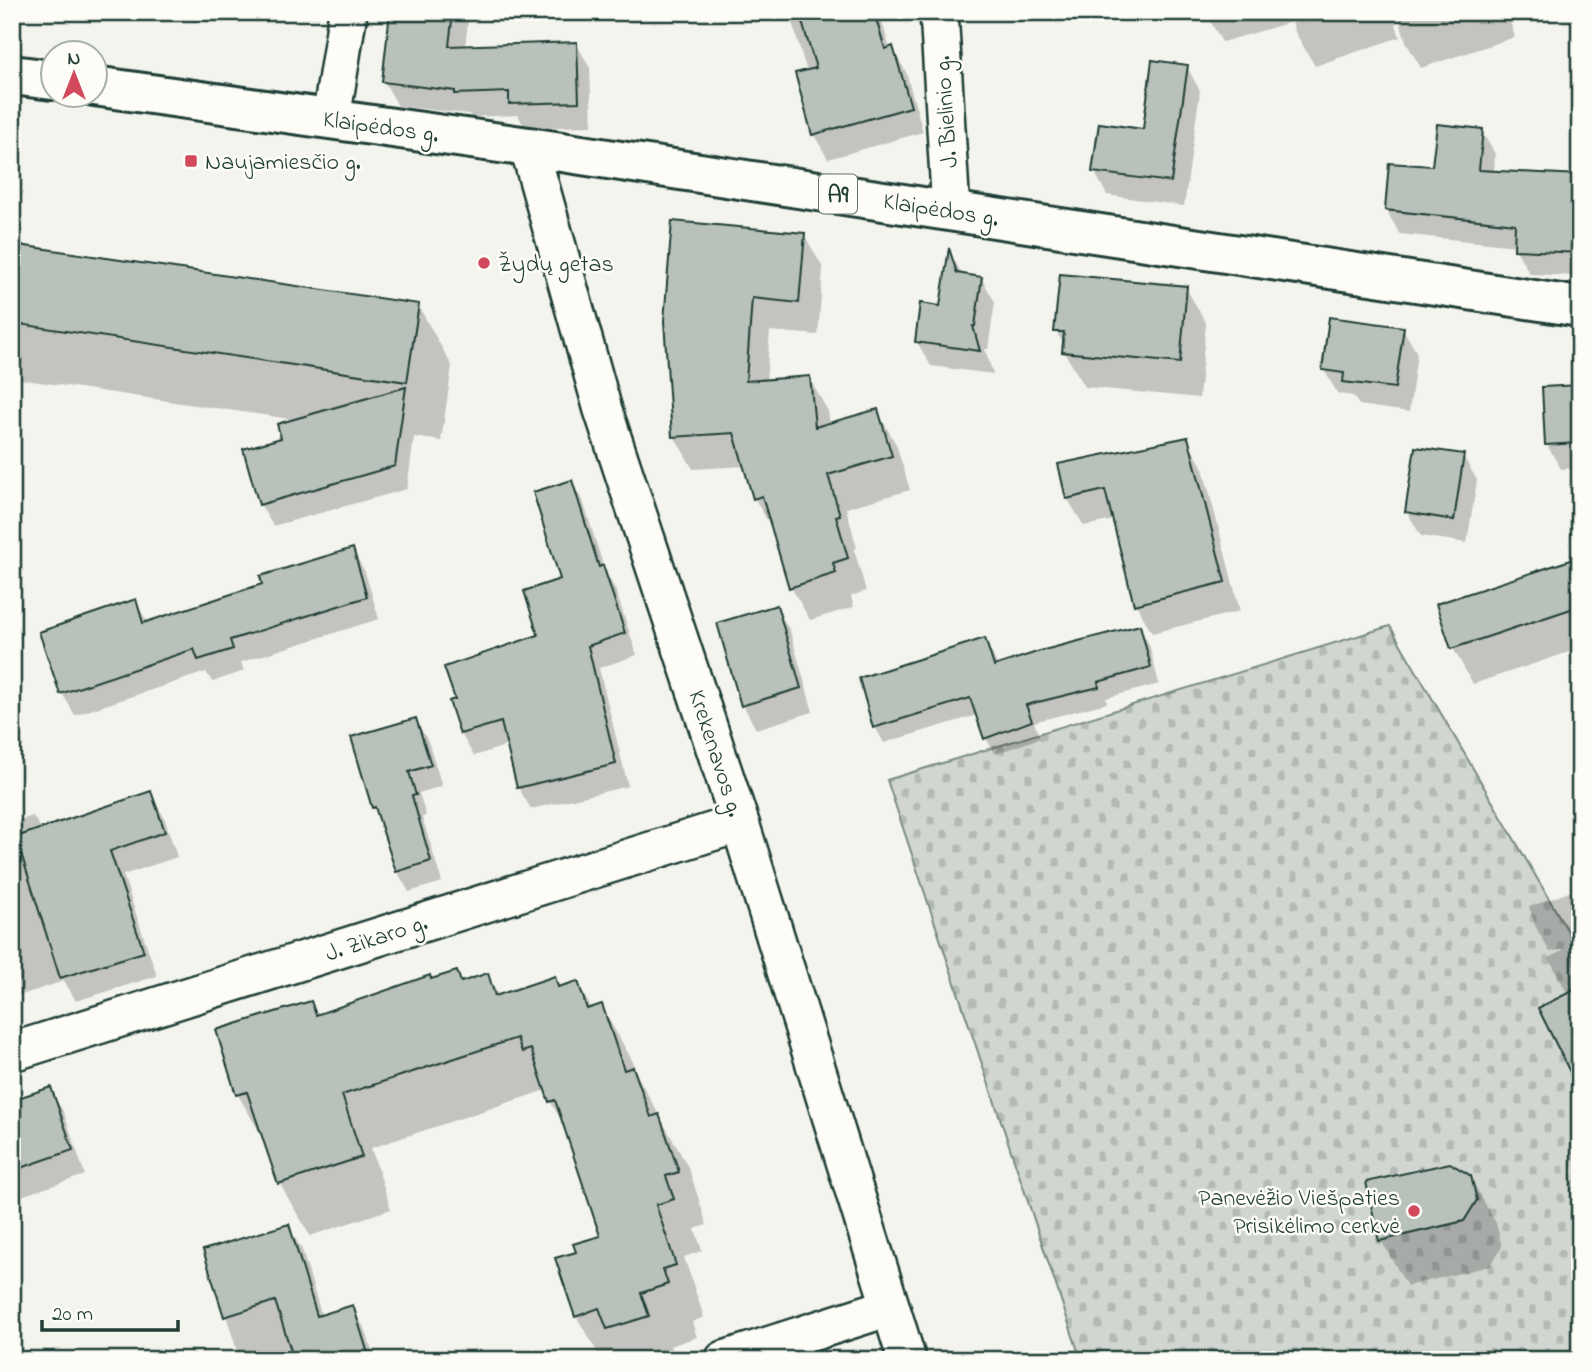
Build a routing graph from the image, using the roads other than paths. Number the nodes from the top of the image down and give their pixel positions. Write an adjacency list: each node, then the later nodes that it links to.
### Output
1 (348, 12): 6 (street)
2 (939, 12): 8 (street, J. Bielinio g.)
3 (12, 75): 4 (highway)
4 (38, 78)
5 (108, 88): 6 (highway, Klaipėdos g. / A9)
6 (331, 120): 7 (highway, Klaipėdos g. / A9)
7 (529, 147): 8 (highway, Klaipėdos g. / A9); 10 (street, Krekenavos g.)
8 (951, 211): 9 (highway, Klaipėdos g. / A9)
9 (1580, 307)
10 (740, 823): 11 (street, J. Zikaro g.); 12 (street, Krekenavos g.)
11 (12, 1052)
12 (890, 1307): 13 (street); 14 (street, Krekenavos g.)
13 (724, 1360)
14 (907, 1360)

